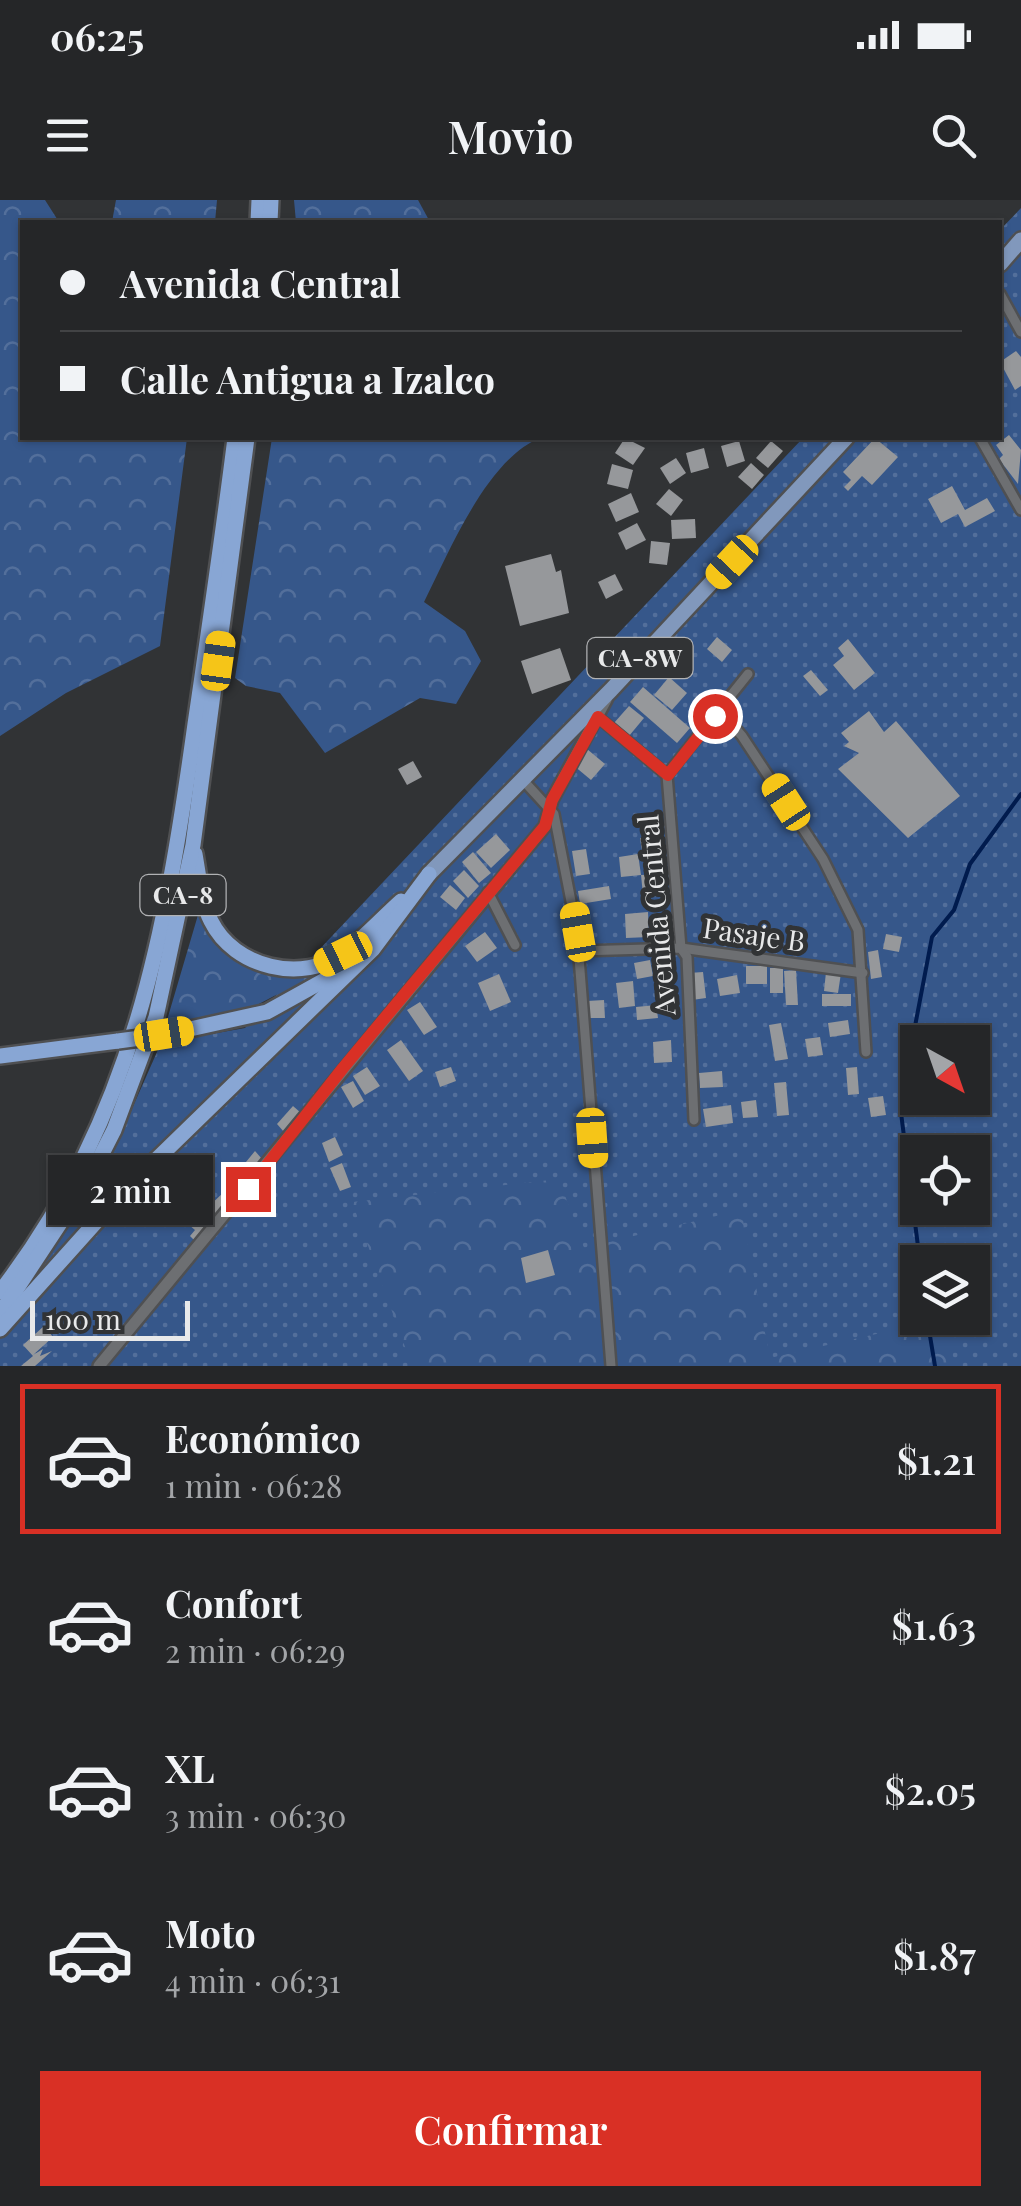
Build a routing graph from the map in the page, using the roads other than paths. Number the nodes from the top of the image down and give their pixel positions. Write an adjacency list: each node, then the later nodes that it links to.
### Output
1 (1021, 240): 2 (main road)
2 (1002, 262)
3 (1002, 298): 4 (street)
4 (1021, 332)
5 (235, 440): 27 (highway, CA-8)
6 (247, 440): 17 (highway, CA-8)
7 (844, 440): 11 (main road, CA-8W)
8 (981, 440): 9 (street)
9 (1021, 509)
10 (748, 674): 12 (street, Avenida Central)
11 (611, 690): 13 (street); 15 (main road, CA-8W)
12 (715, 716): 14 (street, Avenida Central); 23 (street)
13 (598, 717): 14 (street); 16 (street)
14 (668, 775): 21 (street, Avenida Central)
15 (522, 779): 16 (street); 18 (main road, CA-8W)
16 (550, 808): 19 (street); 22 (street)
17 (193, 845): 18 (highway); 30 (highway, CA-8)
18 (430, 874): 25 (highway, bridge); 31 (highway)
19 (488, 892): 20 (street); 32 (street)
20 (515, 946)
21 (681, 948): 22 (street, Pasaje B); 23 (street, Pasaje B); 26 (street, Avenida Central)
22 (579, 952): 33 (street)
23 (863, 973): 24 (street)
24 (866, 1052)
25 (0, 1056)
26 (694, 1120)
27 (28, 1252): 28 (highway); 29 (highway, CA-8)
28 (0, 1281)
29 (0, 1292)
30 (0, 1314)
31 (0, 1328)
32 (99, 1366)
33 (611, 1366)

